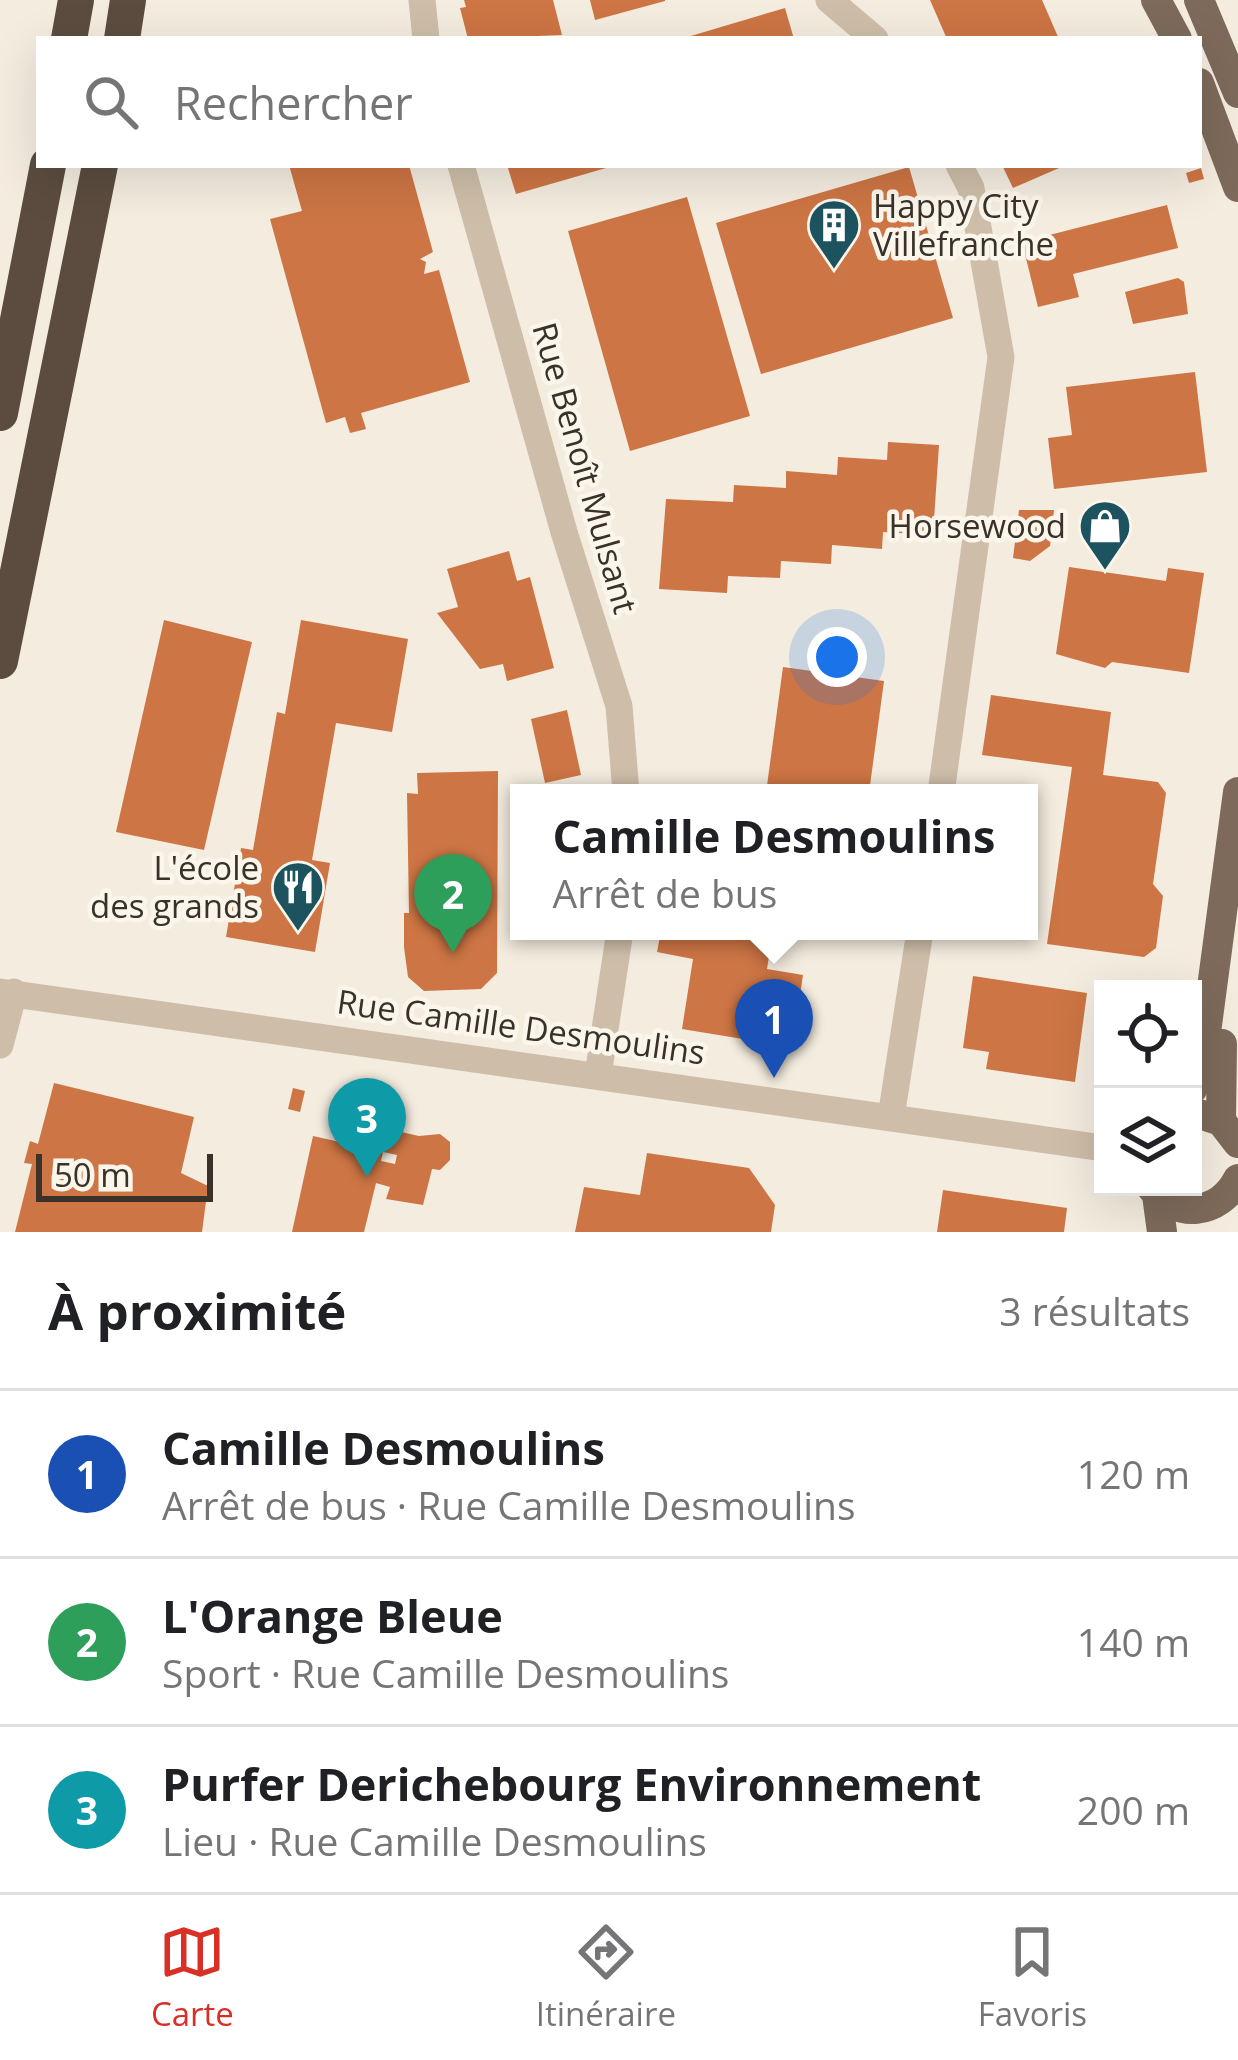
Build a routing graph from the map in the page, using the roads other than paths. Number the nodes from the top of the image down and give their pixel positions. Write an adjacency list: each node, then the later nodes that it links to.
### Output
1 (76, 0): 7 (highway)
2 (128, 0): 8 (highway)
3 (422, 0): 9 (street)
4 (829, 0): 10 (street)
5 (1156, 0): 11 (main road)
6 (1199, 0): 13 (main road)
7 (70, 36)
8 (122, 36)
9 (426, 36)
10 (871, 36)
11 (1175, 36)
12 (1202, 91): 18 (main road)
13 (1238, 93)
14 (47, 168): 19 (highway)
15 (99, 168): 20 (highway)
16 (462, 168): 21 (street, Rue Benoît Mulsant)
17 (960, 168): 22 (street)
18 (1238, 188)
19 (0, 413)
20 (0, 661)
21 (625, 784)
22 (942, 784)
23 (1238, 792): 29 (main road)
24 (1238, 924): 32 (main road)
25 (619, 940): 30 (street)
26 (919, 940): 31 (street)
27 (7, 992): 28 (street); 30 (street, Rue Camille Desmoulins)
28 (0, 1045)
29 (1202, 1062)
30 (598, 1075): 31 (street, Rue Camille Desmoulins)
31 (891, 1117): 33 (street, Rue Camille Desmoulins)
32 (1218, 1125)
33 (1094, 1147)
34 (1237, 1183): 37 (main road)
35 (1155, 1196): 38 (main road)
36 (1160, 1196): 37 (main road)
37 (1197, 1221)
38 (1162, 1232)

